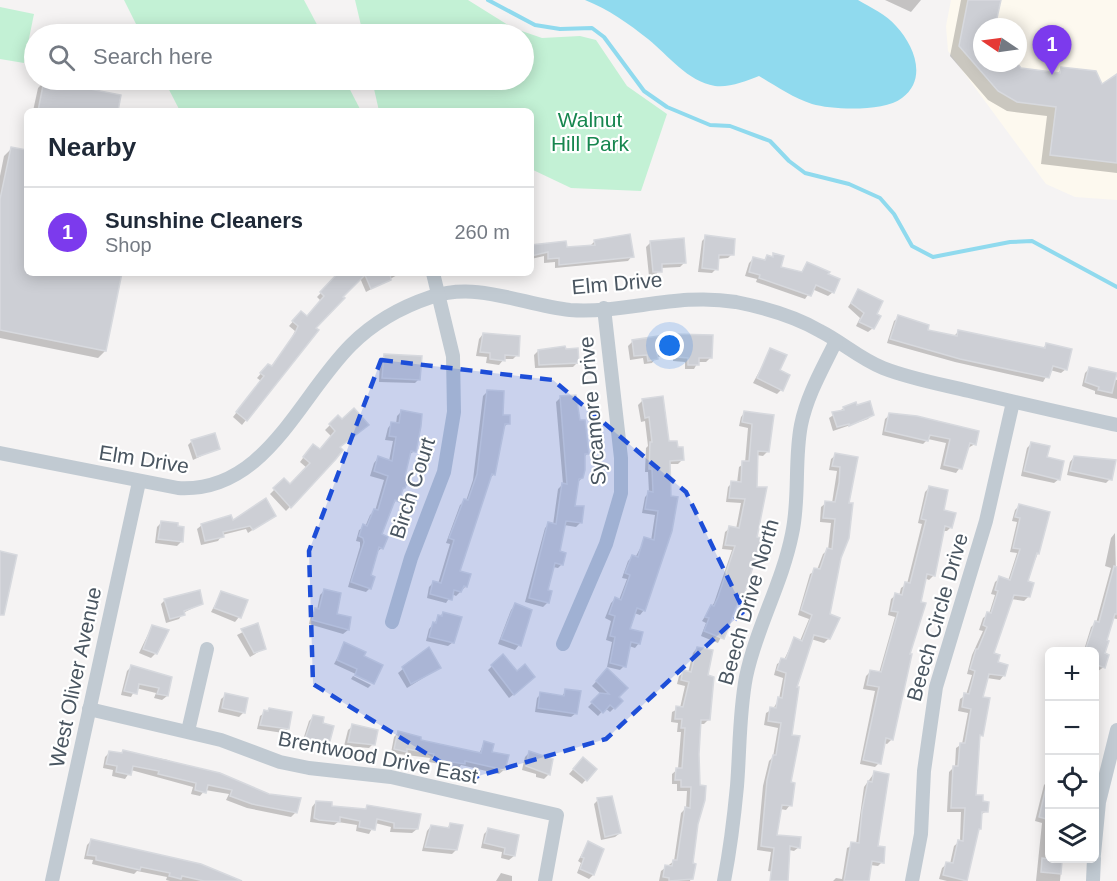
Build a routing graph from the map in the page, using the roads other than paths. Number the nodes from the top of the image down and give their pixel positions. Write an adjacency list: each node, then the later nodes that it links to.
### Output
1 (434, 276): 2 (street, Birch Court)
2 (439, 295): 3 (street, Elm Drive); 8 (street, Elm Drive); 9 (street, Birch Court)
3 (604, 308): 4 (street, Elm Drive); 10 (street, Sycamore Drive)
4 (836, 341): 5 (street, Elm Drive); 20 (street, Beech Drive North)
5 (1013, 402): 6 (street, Elm Drive); 21 (street, Beech Circle Drive)
6 (1117, 425)
7 (0, 453): 8 (street, Elm Drive)
8 (138, 482): 12 (street, West Oliver Avenue)
9 (392, 622)
10 (563, 644)
11 (207, 649): 14 (street)
12 (89, 709): 14 (street, Brentwood Drive East); 17 (street, West Oliver Avenue)
13 (1117, 730): 15 (street)
14 (188, 731): 19 (street, Brentwood Drive East)
15 (1099, 811)
16 (1094, 863): 22 (street)
17 (52, 879): 18 (street)
18 (68, 881)
19 (545, 881)
20 (724, 881)
21 (912, 881)
22 (1093, 881)

